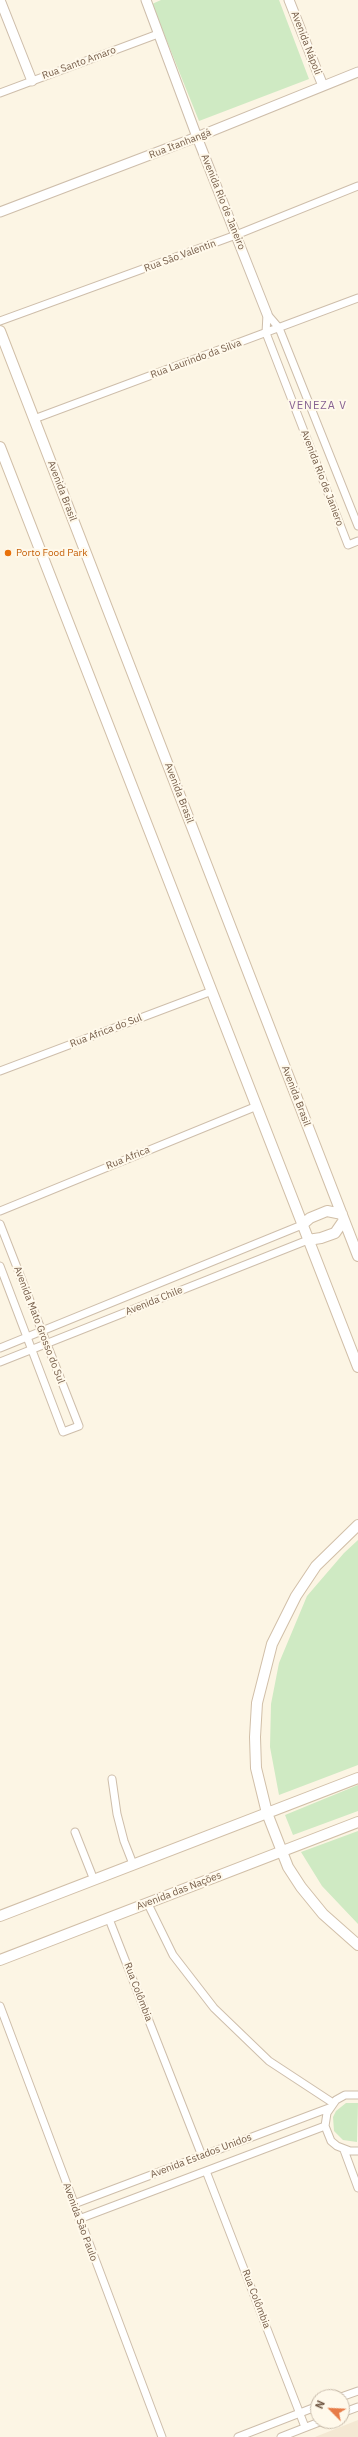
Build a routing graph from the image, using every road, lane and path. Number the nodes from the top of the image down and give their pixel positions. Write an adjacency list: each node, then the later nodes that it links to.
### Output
1 (0, 0): 6 (street)
2 (146, 0): 4 (street, Avenida Rio de Janeiro)
3 (289, 0): 7 (street, Avenida Nápoli)
4 (158, 34): 6 (street, Rua Santo Amaro); 9 (street, Avenida Rio de Janeiro)
5 (358, 72): 7 (street, Rua Itanhangá)
6 (32, 81): 8 (street, Rua Santo Amaro)
7 (323, 86): 9 (street, Rua Itanhangá)
8 (0, 93)
9 (197, 137): 11 (street, Rua Itanhangá); 12 (street, Avenida Rio de Janeiro)
10 (358, 186): 12 (street, Rua São Valentin)
11 (0, 212)
12 (236, 235): 14 (street, Avenida Rio de Janeiro); 15 (street, Rua São Valentin)
13 (358, 298): 16 (street, Rua Laurindo da Silva)
14 (267, 314): 16 (street, Avenida Rio de Janeiro); 18 (street, Avenida Rio de Janeiro)
15 (0, 321)
16 (279, 328): 18 (street, Rua Laurindo da Silva); 21 (street, Avenida Rio de Janeiro)
17 (0, 332): 19 (main road, Avenida Brasil)
18 (266, 333): 19 (street, Rua Laurindo da Silva); 22 (street, Avenida Rio de Janiero)
19 (34, 419): 27 (main road, Avenida Brasil)
20 (0, 448): 23 (main road)
21 (358, 526)
22 (358, 542)
23 (212, 991): 24 (street, Rua Africa do Sul); 25 (main road)
24 (0, 1071)
25 (257, 1106): 26 (street, Rua Africa); 29 (main road)
26 (0, 1211)
27 (343, 1217): 29 (main road); 30 (main road); 31 (main road, Avenida Brasil)
28 (0, 1224): 33 (street, Avenida Mato Grosso do Sul)
29 (302, 1225): 30 (main road); 33 (street, Avenida Chile)
30 (308, 1240): 35 (street, Avenida Chile); 39 (main road)
31 (358, 1256)
32 (0, 1266): 34 (street, Avenida Mato Grosso do Sul)
33 (41, 1331): 34 (street, Avenida Chile); 35 (street, Avenida Mato Grosso do Sul)
34 (28, 1337): 36 (street, Avenida Chile); 37 (street, Avenida Mato Grosso do Sul)
35 (46, 1345): 37 (street, Avenida Chile); 37 (street, Avenida Mato Grosso do Sul)
36 (0, 1348)
37 (33, 1350): 38 (street, Avenida Chile)
38 (0, 1362)
39 (358, 1367)
40 (358, 1525): 43 (main road)
41 (358, 1778): 43 (main road)
42 (112, 1779): 47 (street)
43 (267, 1813): 46 (main road); 47 (main road)
44 (358, 1822): 46 (main road, Avenida das Nações)
45 (75, 1832): 48 (street)
46 (281, 1851): 49 (main road, Avenida das Nações); 52 (main road)
47 (133, 1864): 48 (main road)
48 (94, 1880): 50 (main road)
49 (148, 1904): 51 (main road, Avenida das Nações); 56 (street)
50 (0, 1916)
51 (109, 1919): 53 (main road, Avenida das Nações); 60 (street, Rua Colômbia)
52 (358, 1945)
53 (0, 1960)
54 (0, 2006): 63 (street, Avenida São Paulo)
55 (358, 2095): 56 (street, Avenida Estados Unidos)
56 (331, 2105): 57 (street); 60 (street, Avenida Estados Unidos)
57 (325, 2126): 58 (street); 61 (street, Avenida Estados Unidos)
58 (344, 2150): 59 (street); 62 (street)
59 (358, 2151)
60 (202, 2156): 63 (street, Avenida Estados Unidos)
61 (206, 2171): 64 (street, Avenida Estados Unidos); 66 (street, Rua Colômbia)
62 (358, 2188)
63 (74, 2204): 64 (street, Avenida São Paulo)
64 (79, 2218): 69 (street, Avenida São Paulo)
65 (310, 2409): 66 (street)
66 (300, 2413): 68 (street, Rua Colômbia); 70 (street)
67 (310, 2426): 68 (street)
68 (305, 2428): 71 (street)
69 (162, 2437)
70 (238, 2437)
71 (281, 2437)

